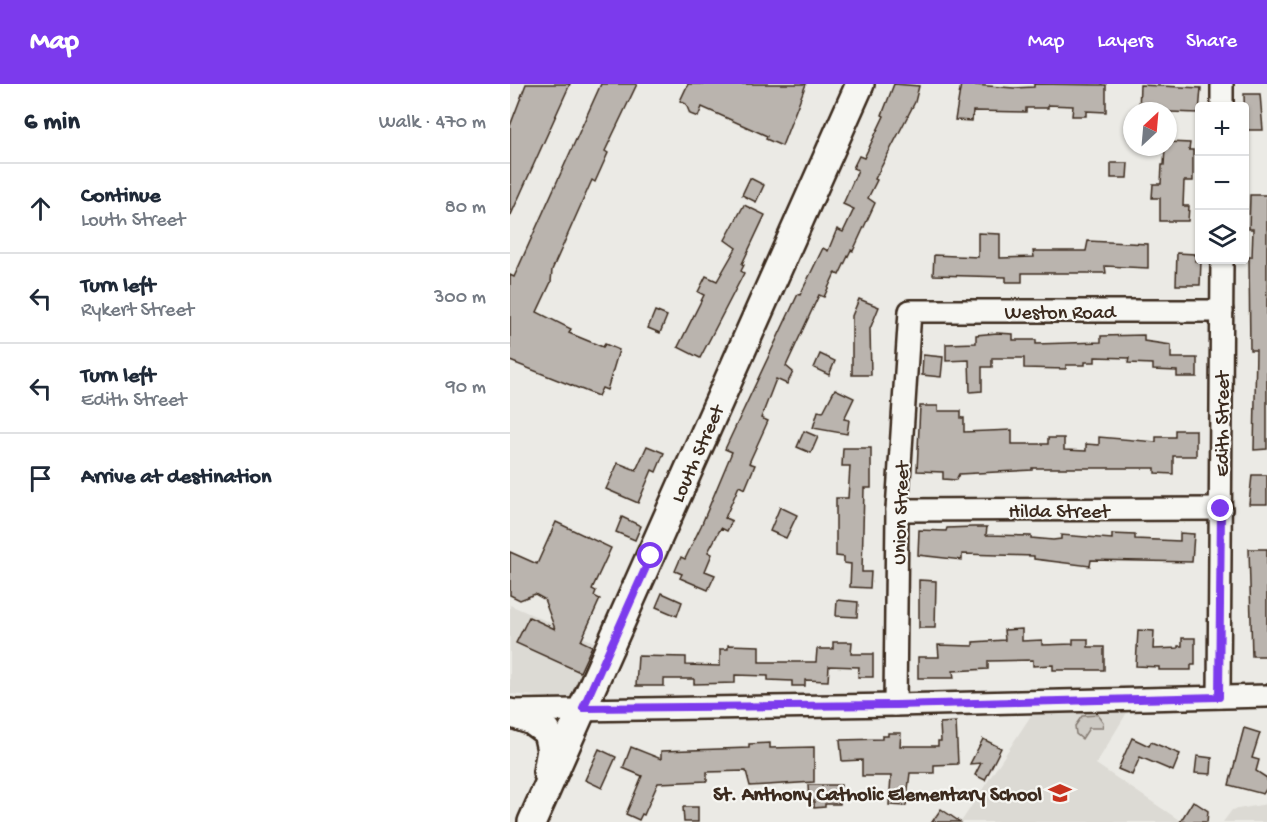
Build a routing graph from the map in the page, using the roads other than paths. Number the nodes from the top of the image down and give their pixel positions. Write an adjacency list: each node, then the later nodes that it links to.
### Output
1 (860, 84): 12 (main road, Louth Street)
2 (1222, 84): 3 (street)
3 (1222, 102)
4 (1222, 264): 5 (street, Edith Street)
5 (1222, 311): 6 (street, Weston Road); 7 (street, Edith Street)
6 (909, 321): 8 (street, Union Street)
7 (1221, 509): 8 (street, Hilda Street); 10 (street, Edith Street)
8 (897, 510): 11 (street, Union Street)
9 (1267, 696): 10 (street)
10 (1219, 697): 11 (street)
11 (895, 705): 12 (street)
12 (583, 708): 13 (street); 14 (main road, Louth Street)
13 (510, 712): 14 (main road)
14 (536, 814)

